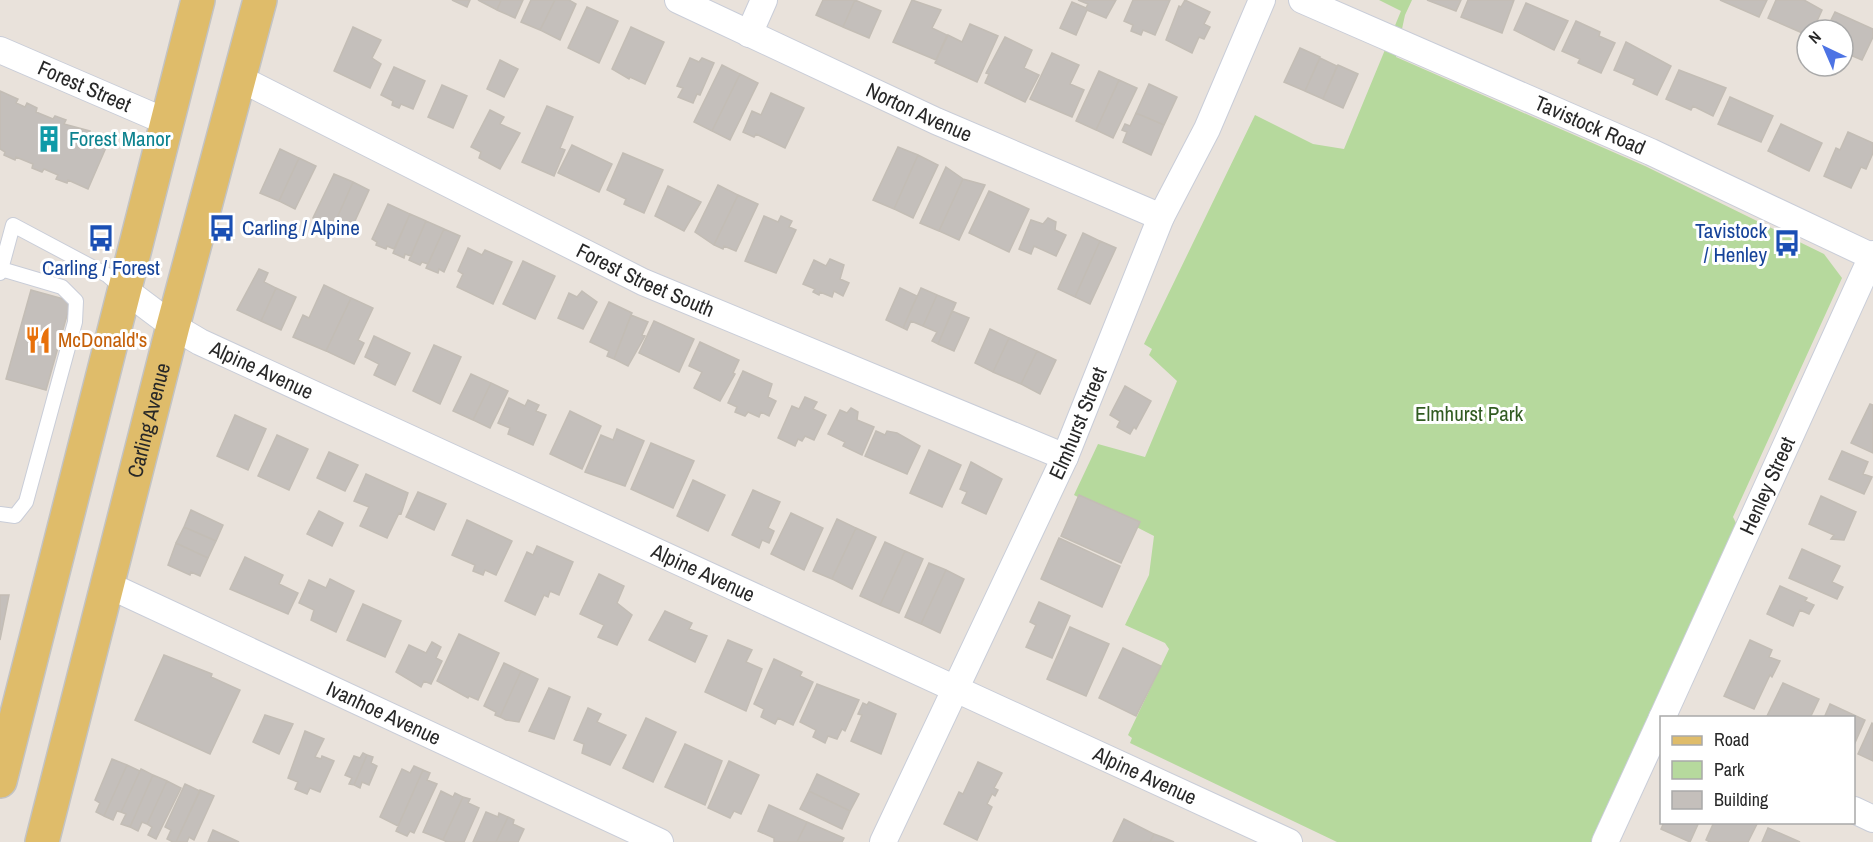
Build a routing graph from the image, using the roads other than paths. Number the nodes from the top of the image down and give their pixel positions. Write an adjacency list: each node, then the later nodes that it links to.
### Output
1 (198, 0): 10 (main road)
2 (260, 0): 9 (main road, Carling Avenue)
3 (678, 0): 7 (street, Norton Avenue)
4 (764, 0): 7 (street)
5 (1262, 0): 11 (street, Elmhurst Street)
6 (1302, 0): 12 (street, Tavistock Road)
7 (749, 34): 11 (street, Norton Avenue)
8 (0, 50): 10 (street, Forest Street)
9 (239, 78): 15 (main road, Carling Avenue); 16 (street, Forest Street South)
10 (167, 122): 14 (main road)
11 (1161, 217): 16 (street, Elmhurst Street)
12 (1873, 256): 20 (street, Henley Street)
13 (1, 271): 14 (lane); 17 (lane)
14 (125, 290): 15 (street, Alpine Avenue); 22 (main road)
15 (173, 326): 18 (main road, Carling Avenue); 19 (street, Alpine Avenue)
16 (1065, 457): 19 (street, Elmhurst Street)
17 (0, 514)
18 (108, 585): 25 (main road, Carling Avenue); 26 (street, Ivanhoe Avenue)
19 (953, 690): 27 (street, Elmhurst Street); 28 (street, Alpine Avenue)
20 (1663, 716)
21 (1660, 723): 29 (street, Henley Street)
22 (0, 781)
23 (1855, 810): 24 (street)
24 (1873, 819)
25 (42, 842)
26 (660, 842)
27 (883, 842)
28 (1289, 842)
29 (1605, 842)

